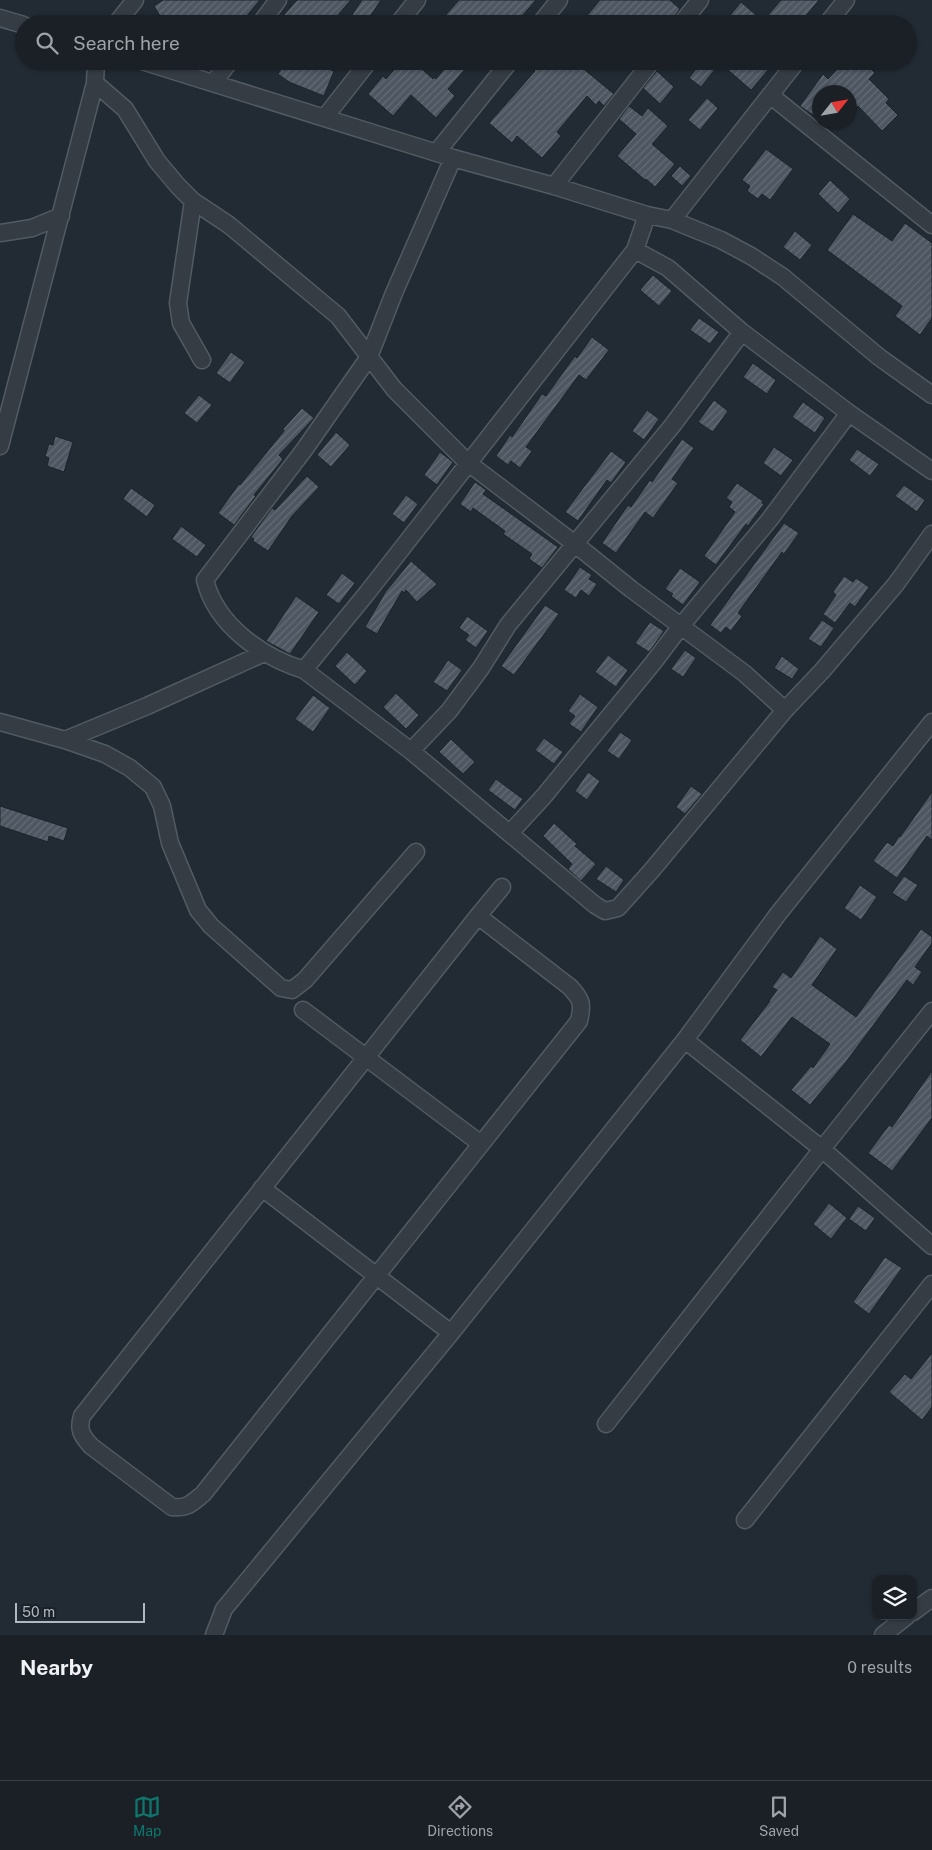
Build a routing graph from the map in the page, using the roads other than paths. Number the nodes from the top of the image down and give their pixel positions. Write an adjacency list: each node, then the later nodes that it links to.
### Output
1 (135, 0): 7 (street)
2 (278, 0): 8 (street)
3 (417, 0): 9 (street)
4 (560, 0): 10 (street)
5 (700, 0): 11 (street)
6 (846, 0): 12 (street)
7 (123, 15)
8 (267, 15)
9 (405, 15)
10 (548, 15)
11 (688, 15)
12 (834, 15)
13 (0, 18): 14 (street)
14 (15, 22)
15 (96, 70): 22 (street)
16 (171, 70): 23 (street)
17 (223, 70): 23 (street)
18 (362, 70): 25 (street)
19 (503, 70): 26 (street)
20 (645, 70): 28 (street)
21 (790, 70): 24 (street)
22 (95, 83): 29 (street); 31 (street)
23 (213, 83): 25 (street)
24 (770, 95): 32 (street); 33 (street)
25 (325, 117): 26 (street)
26 (437, 152): 27 (street)
27 (453, 158): 28 (street); 37 (street)
28 (554, 186): 30 (street)
29 (193, 201): 37 (street); 38 (street)
30 (647, 215): 32 (street); 35 (street)
31 (61, 216): 34 (street); 42 (street)
32 (672, 220): 39 (street)
33 (932, 225)
34 (0, 233)
35 (635, 250): 36 (street); 43 (street)
36 (742, 332): 40 (street); 46 (street)
37 (369, 357): 43 (street); 48 (street)
38 (202, 360)
39 (932, 395)
40 (849, 413): 44 (street); 47 (street)
41 (0, 415): 42 (street)
42 (2, 441)
43 (467, 462): 46 (street); 49 (street)
44 (932, 470)
45 (932, 534): 50 (street)
46 (575, 544): 47 (street); 54 (street)
47 (681, 626): 50 (street); 55 (street)
48 (264, 653): 49 (street); 53 (street)
49 (304, 670): 54 (street)
50 (785, 710): 55 (street)
51 (0, 722): 53 (street)
52 (932, 722): 61 (street)
53 (65, 740): 56 (street)
54 (411, 751): 55 (street)
55 (510, 833)
56 (416, 852)
57 (502, 887): 58 (street)
58 (478, 916): 62 (street); 63 (street)
59 (304, 1010): 62 (street)
60 (932, 1011): 64 (street)
61 (685, 1040): 64 (street); 69 (street)
62 (366, 1058): 63 (street); 65 (street)
63 (481, 1144): 67 (street)
64 (822, 1149): 66 (street); 70 (street)
65 (262, 1188): 67 (street); 67 (street)
66 (932, 1246)
67 (376, 1276): 69 (street)
68 (932, 1284): 71 (street)
69 (451, 1333): 75 (street)
70 (606, 1424)
71 (745, 1520)
72 (932, 1598): 73 (street)
73 (917, 1609)
74 (903, 1620): 76 (street)
75 (214, 1635)
76 (883, 1635)

